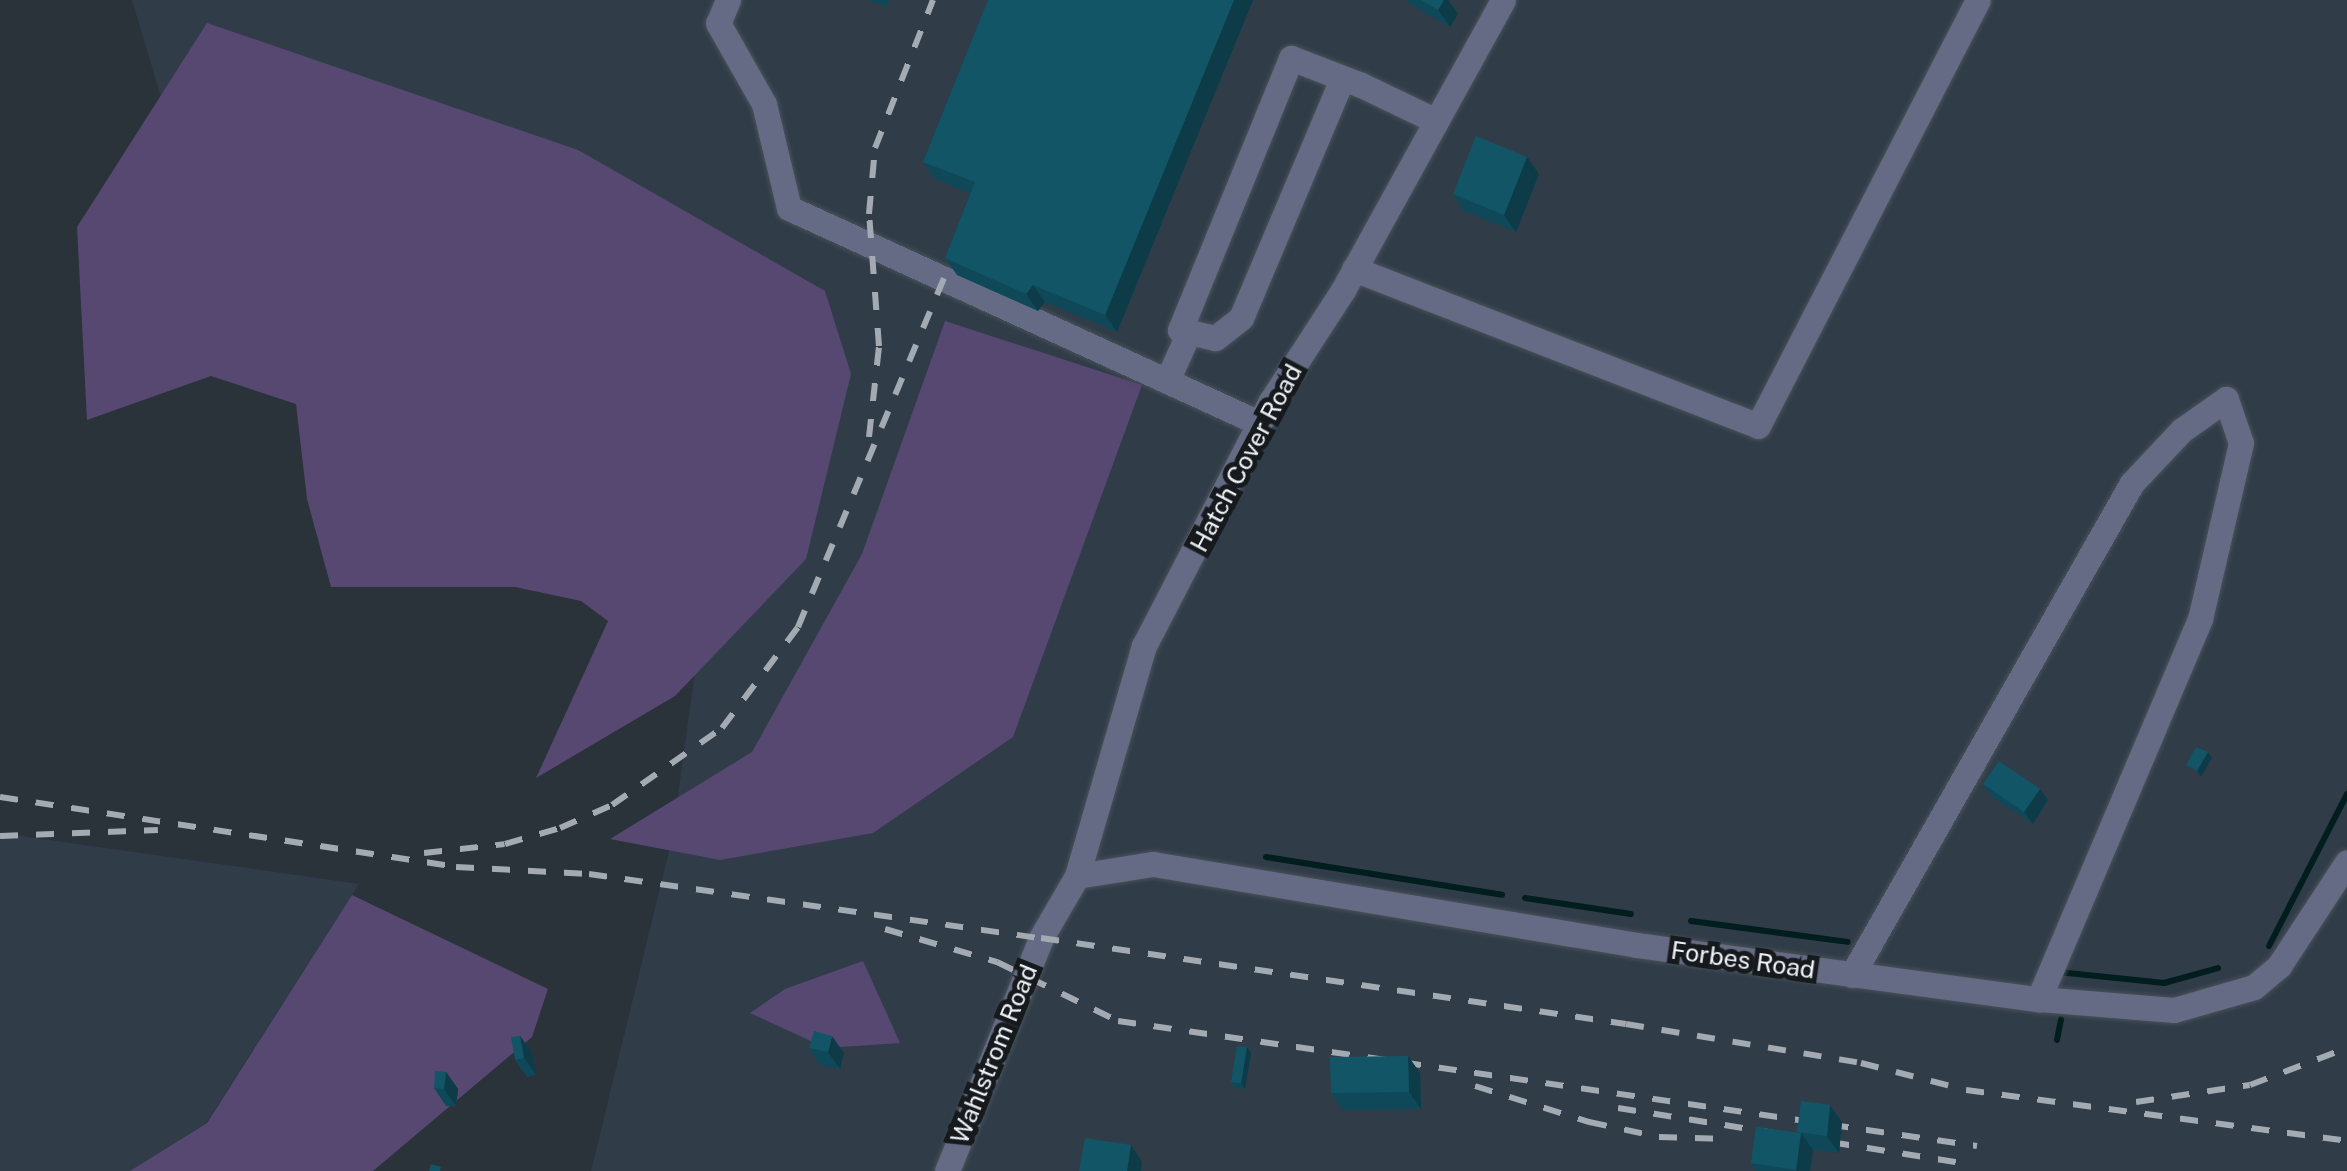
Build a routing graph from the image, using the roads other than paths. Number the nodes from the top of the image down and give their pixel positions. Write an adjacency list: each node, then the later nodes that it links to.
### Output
1 (728, 0): 8 (street)
2 (1504, 0): 5 (street, Hatch Cover Road)
3 (1978, 0): 6 (street)
4 (1342, 79): 5 (street); 7 (street); 7 (street)
5 (1436, 121): 6 (street, Hatch Cover Road)
6 (1354, 269): 9 (street, Hatch Cover Road)
7 (1188, 334): 8 (street)
8 (1167, 381): 9 (street)
9 (1259, 424): 11 (street, Hatch Cover Road)
10 (2347, 862): 14 (street, Forbes Road)
11 (1077, 876): 12 (street, Hatch Cover Road); 13 (street, Forbes Road)
12 (1040, 938): 15 (street, Wahlstrom Road)
13 (1852, 975): 14 (street, Forbes Road); 14 (street)
14 (2038, 999)
15 (947, 1171)

